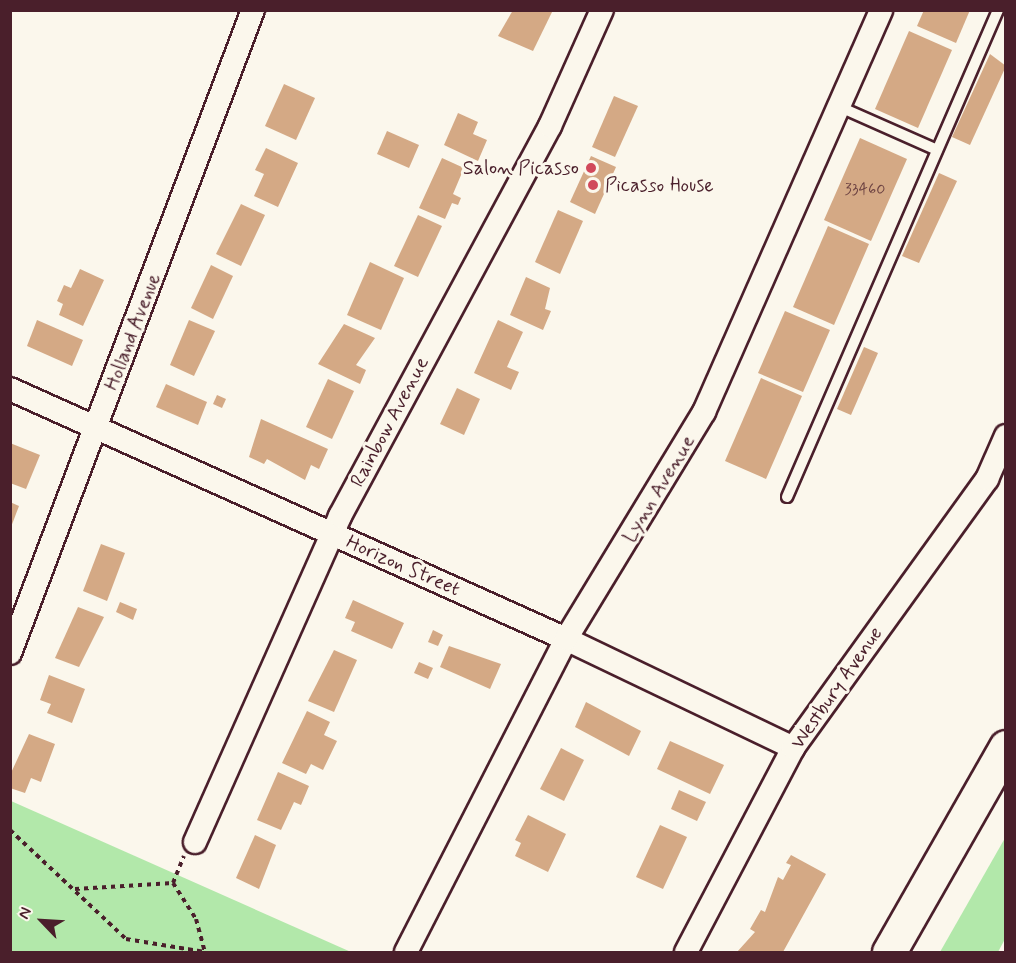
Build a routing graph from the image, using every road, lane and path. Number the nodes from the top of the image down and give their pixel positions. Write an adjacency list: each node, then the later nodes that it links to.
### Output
1 (253, 10): 8 (street, Holland Avenue)
2 (602, 10): 11 (street, Rainbow Avenue)
3 (881, 10): 5 (street, Lynn Avenue)
4 (998, 10): 6 (lane)
5 (840, 107): 6 (lane); 12 (street, Lynn Avenue)
6 (937, 150): 10 (lane)
7 (10, 389): 8 (street, Horizon Street)
8 (97, 428): 11 (street, Horizon Street); 13 (street, Holland Avenue)
9 (1005, 436): 15 (street, Westbury Avenue)
10 (788, 497)
11 (332, 534): 12 (street, Horizon Street); 17 (street, Rainbow Avenue)
12 (566, 639): 15 (street, Horizon Street); 21 (street, Lynn Avenue)
13 (10, 653)
14 (1005, 747): 23 (highway)
15 (793, 748): 22 (street, Westbury Avenue)
16 (10, 830): 19 (path)
17 (189, 851): 18 (path)
18 (173, 883): 19 (path); 20 (path)
19 (75, 889): 20 (path)
20 (205, 952)
21 (406, 952)
22 (686, 952)
23 (889, 952)

